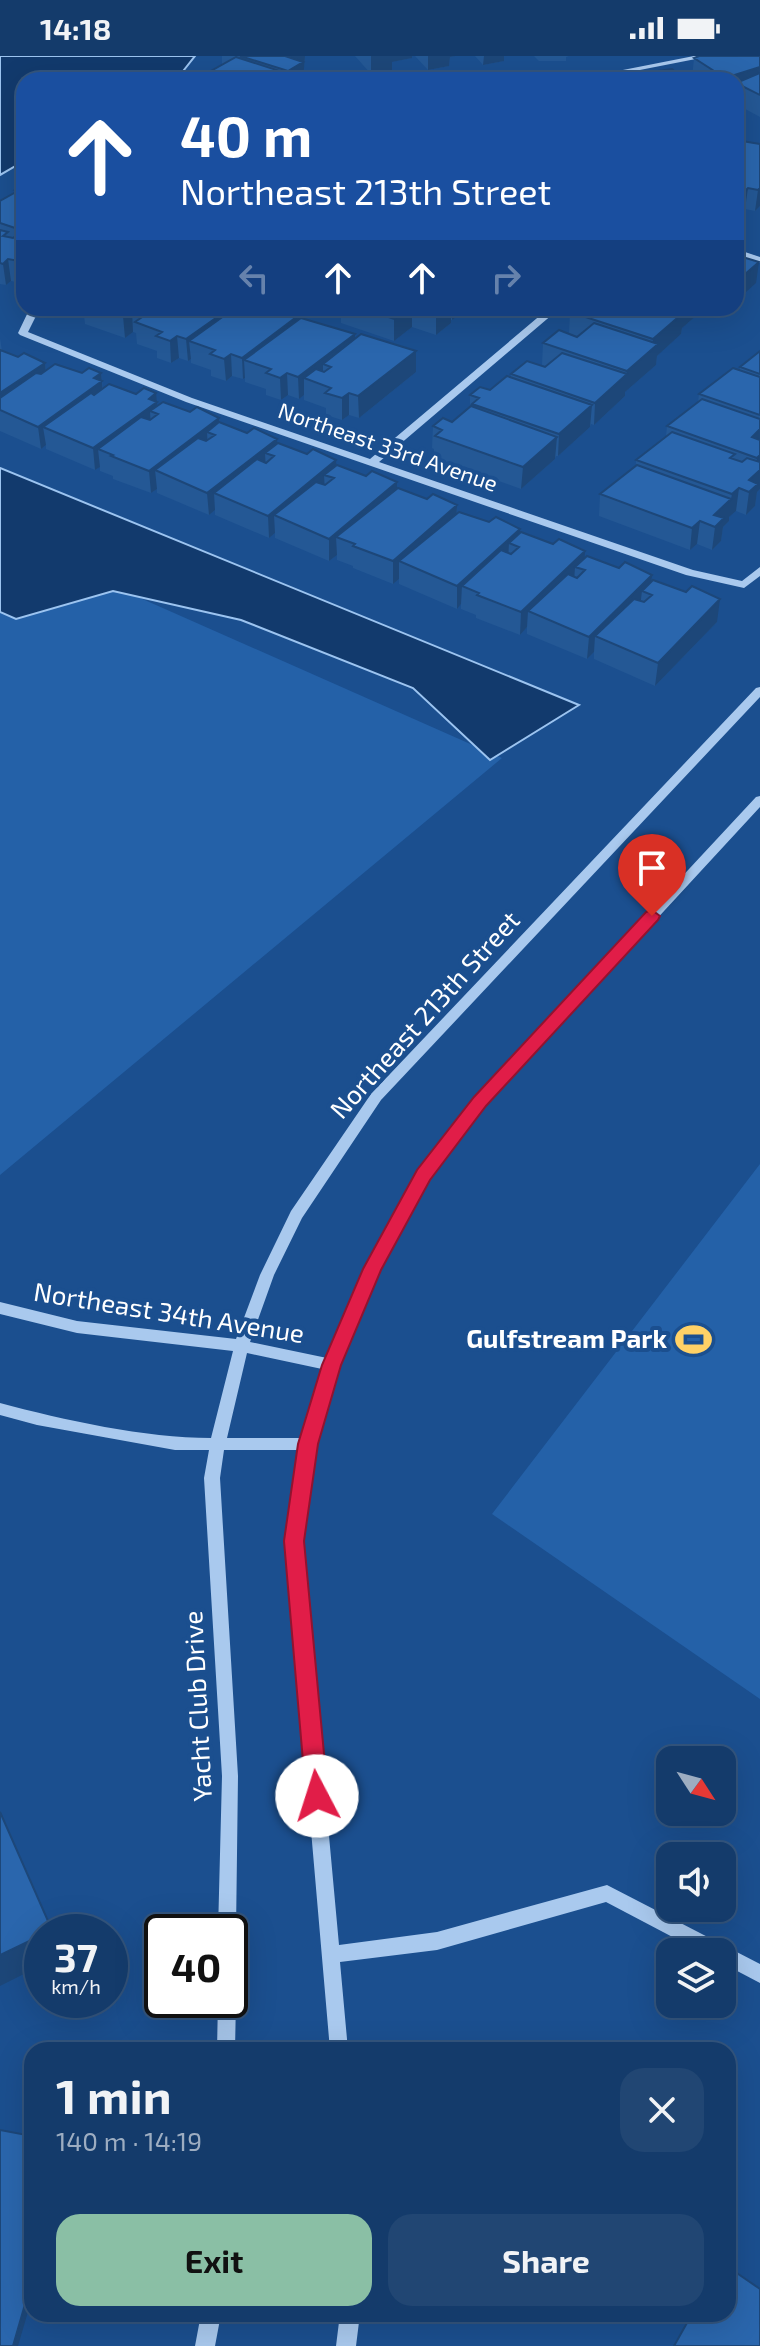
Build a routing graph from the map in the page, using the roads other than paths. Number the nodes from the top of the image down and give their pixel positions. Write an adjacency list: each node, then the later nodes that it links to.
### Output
1 (707, 56): 2 (street)
2 (620, 72)
3 (31, 316): 5 (street, Northeast 33rd Avenue)
4 (546, 316): 5 (street)
5 (373, 462): 6 (street, Northeast 33rd Avenue)
6 (760, 570)
7 (760, 690): 10 (street, Northeast 213th Street)
8 (760, 800): 11 (street)
9 (0, 1308): 10 (street, Northeast 34th Avenue)
10 (243, 1346): 11 (street, Northeast 34th Avenue); 13 (street, Northeast 213th Street)
11 (331, 1365): 14 (street)
12 (0, 1409): 13 (street)
13 (217, 1443): 14 (street); 15 (street, Northeast 213th Street)
14 (308, 1444): 18 (street)
15 (212, 1478): 16 (street, Yacht Club Drive)
16 (227, 1914)
17 (692, 1938): 18 (street)
18 (331, 1955): 23 (street)
19 (736, 1961): 20 (street)
20 (760, 1974)
21 (227, 2018): 22 (street)
22 (226, 2042)
23 (338, 2042)
24 (210, 2322): 26 (street)
25 (349, 2322): 27 (street)
26 (205, 2346)
27 (346, 2346)

